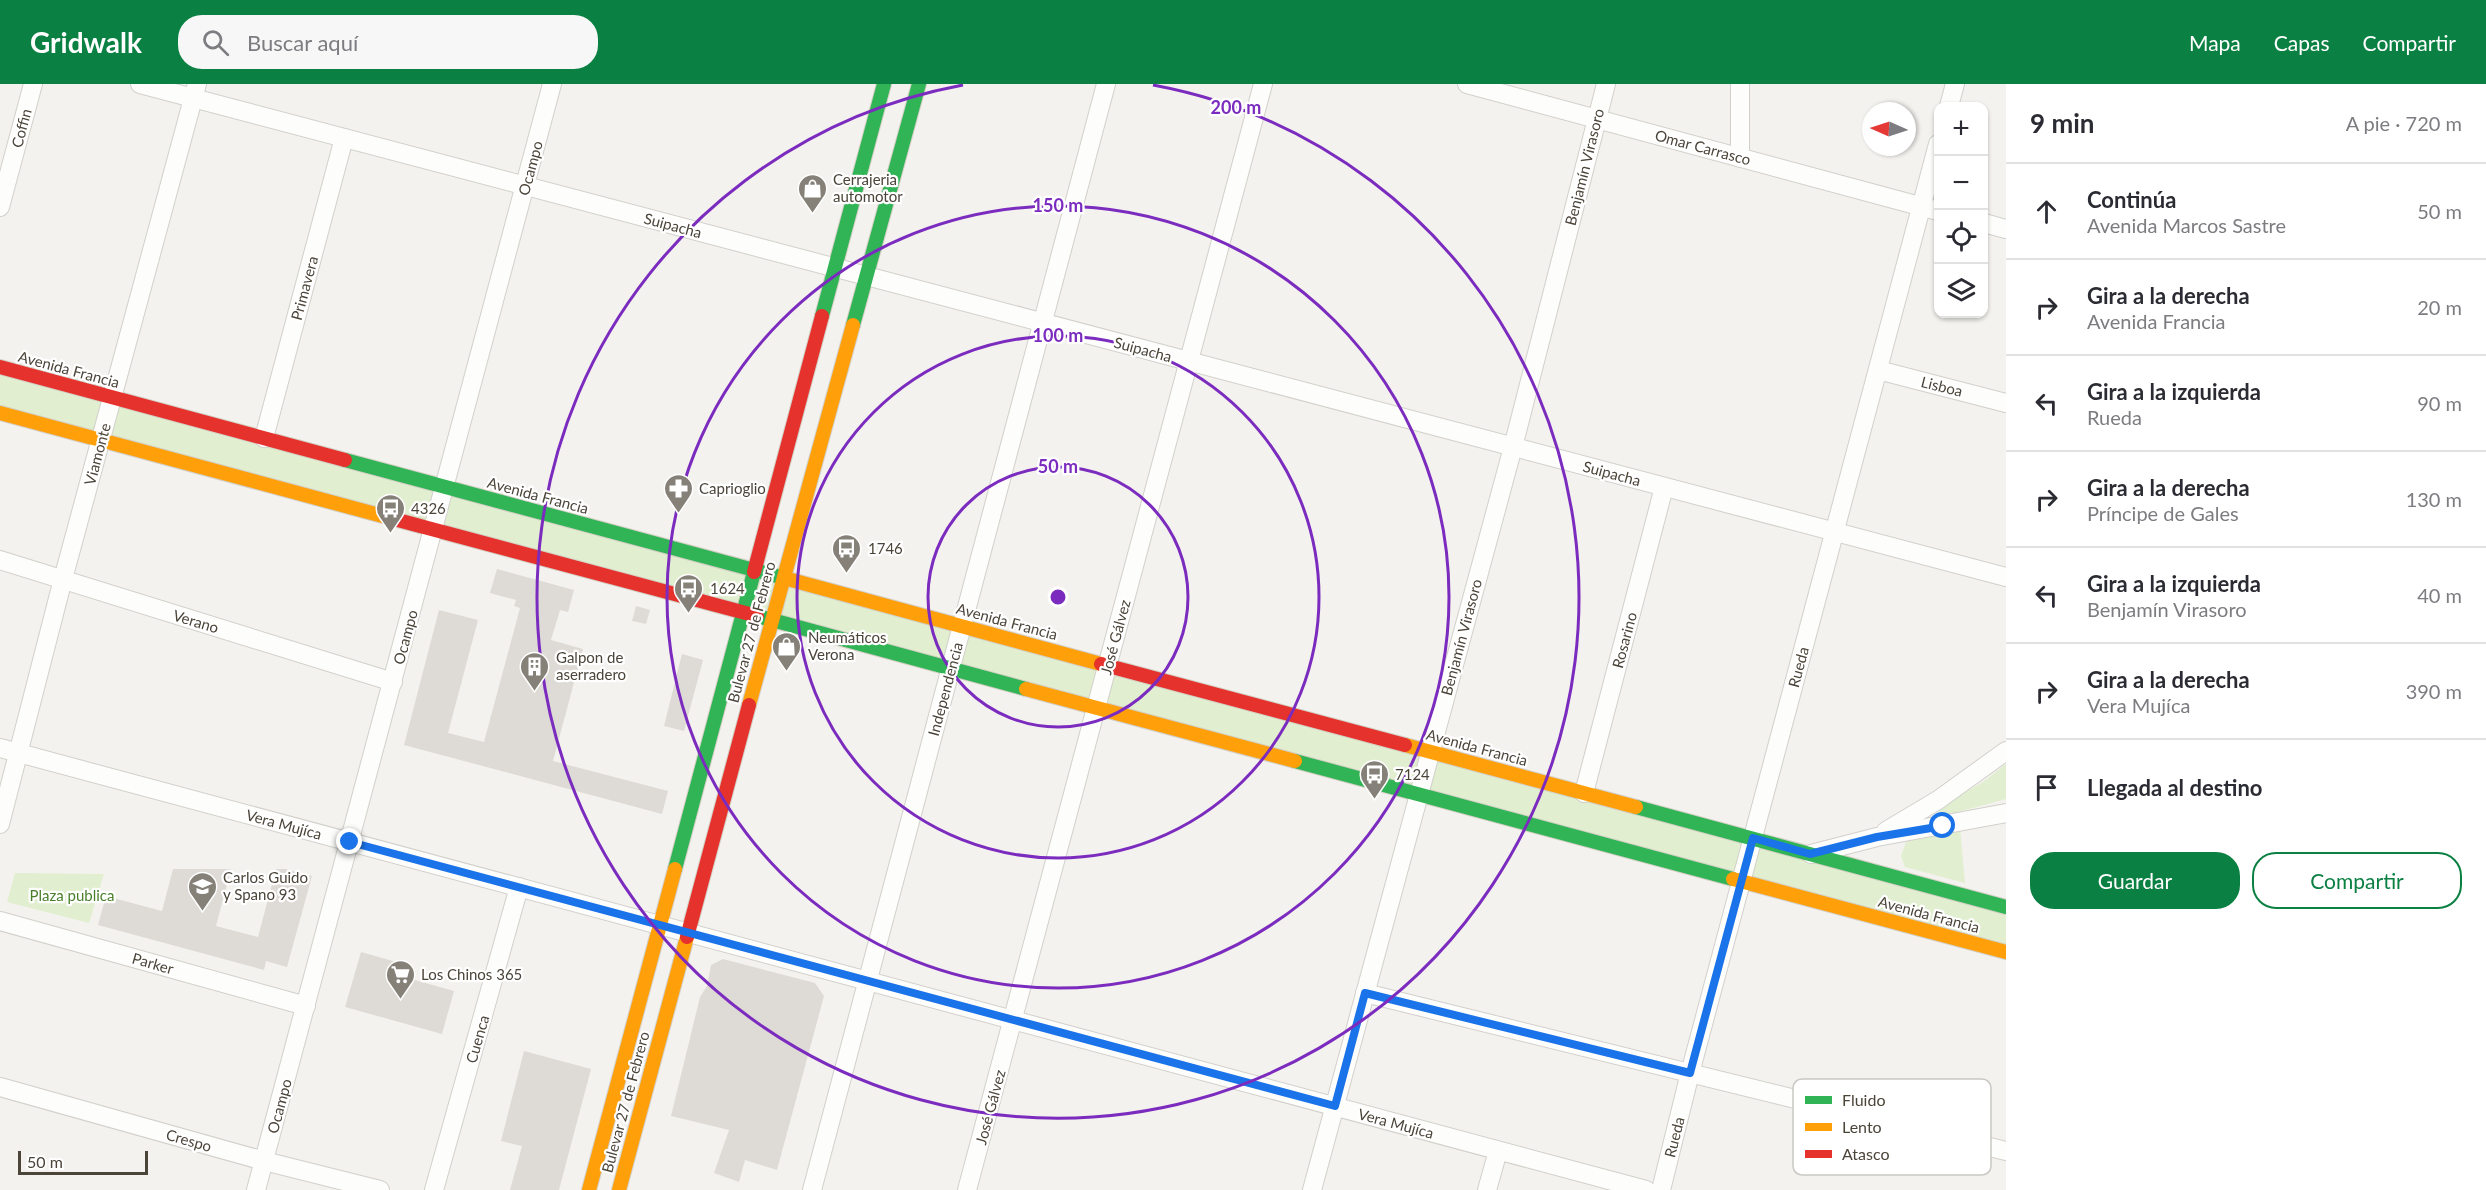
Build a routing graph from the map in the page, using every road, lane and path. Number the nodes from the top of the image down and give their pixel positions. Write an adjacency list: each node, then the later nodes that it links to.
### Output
1 (33, 84): 19 (street, Coffin)
2 (140, 84): 12 (street, Suipacha)
3 (552, 84): 18 (street, Ocampo)
4 (884, 84): 23 (main road, Bulevar 27 de Febrero)
5 (919, 84): 24 (main road, Bulevar 27 de Febrero)
6 (1106, 84): 25 (street, Independencia)
7 (1263, 84): 26 (street, José Gálvez)
8 (1467, 84): 14 (street, Omar Carrasco)
9 (1606, 84): 14 (street, Benjamín Virasoro)
10 (1740, 84): 17 (street)
11 (1955, 84): 13 (street)
12 (195, 91): 15 (street, Suipacha); 29 (street, Viamonte)
13 (1950, 102)
14 (1597, 119): 17 (street, Omar Carrasco); 34 (street, Benjamín Virasoro)
15 (344, 138): 18 (street, Suipacha); 32 (street, Primavera)
16 (1936, 156): 20 (street, Rueda)
17 (1740, 158): 20 (street, Omar Carrasco)
18 (525, 186): 23 (street, Suipacha); 35 (street, Ocampo)
19 (0, 207)
20 (1930, 208): 28 (street, Rueda)
21 (1988, 224): 22 (street)
22 (2006, 229)
23 (833, 267): 24 (street, Suipacha); 40 (main road, Bulevar 27 de Febrero)
24 (866, 276): 25 (street, Suipacha); 42 (main road, Bulevar 27 de Febrero)
25 (1043, 323): 26 (street, Suipacha); 46 (street, Independencia)
26 (1189, 361): 34 (street, Suipacha); 47 (street, José Gálvez)
27 (0, 367): 29 (main road, Avenida Francia)
28 (1878, 370): 30 (street, Lisboa); 38 (street, Rueda)
29 (113, 398): 32 (main road, Avenida Francia); 33 (street, Viamonte)
30 (2006, 403)
31 (0, 413): 33 (main road, Avenida Francia)
32 (264, 438): 35 (main road, Avenida Francia)
33 (101, 440): 37 (main road, Avenida Francia); 43 (street, Viamonte)
34 (1514, 447): 36 (street, Suipacha); 53 (street, Benjamín Virasoro)
35 (445, 487): 37 (street, Ocampo); 40 (main road, Avenida Francia)
36 (1664, 487): 38 (street, Suipacha); 56 (street, Rosarino)
37 (434, 529): 44 (main road, Avenida Francia); 49 (street, Ocampo)
38 (1834, 532): 41 (street, Suipacha); 60 (street, Rueda)
39 (0, 560): 43 (street, Verano)
40 (753, 570): 42 (main road, Avenida Francia); 44 (main road, Bulevar 27 de Febrero)
41 (2006, 577)
42 (783, 578): 45 (main road, Bulevar 27 de Febrero); 46 (main road, Avenida Francia)
43 (63, 579): 49 (street, Verano); 54 (street, Viamonte)
44 (743, 612): 45 (main road, Avenida Francia); 67 (main road, Bulevar 27 de Febrero)
45 (772, 620): 48 (main road, Avenida Francia); 68 (main road, Bulevar 27 de Febrero)
46 (962, 626): 47 (main road, Avenida Francia); 48 (street, Independencia)
47 (1108, 665): 50 (street, José Gálvez); 53 (main road, Avenida Francia)
48 (951, 668): 50 (main road, Avenida Francia); 70 (street, Independencia)
49 (393, 682): 61 (street, Ocampo)
50 (1096, 706): 55 (main road, Avenida Francia); 73 (street, José Gálvez)
51 (0, 748): 54 (street, Vera Mujíca)
52 (2006, 751): 59 (street)
53 (1430, 752): 55 (street, Benjamín Virasoro); 56 (main road, Avenida Francia)
54 (20, 753): 58 (street, Viamonte); 61 (street, Vera Mujíca)
55 (1418, 793): 63 (main road, Avenida Francia); 71 (street, Benjamín Virasoro)
56 (1584, 793): 60 (main road, Avenida Francia)
57 (2006, 813): 59 (street)
58 (0, 824)
59 (1877, 837): 62 (street)
60 (1753, 838): 62 (main road, Avenida Francia); 63 (street, Rueda)
61 (350, 842): 64 (street, Vera Mujíca); 72 (street, Ocampo)
62 (1810, 854): 65 (main road, Avenida Francia)
63 (1742, 879): 69 (main road, Avenida Francia); 74 (street, Rueda)
64 (519, 887): 67 (street, Vera Mujíca); 84 (street, Cuenca)
65 (2006, 907)
66 (0, 921): 72 (street, Parker)
67 (661, 925): 68 (street, Vera Mujíca); 85 (main road, Bulevar 27 de Febrero)
68 (688, 932): 70 (street, Vera Mujíca); 86 (main road, Bulevar 27 de Febrero)
69 (2006, 952)
70 (867, 981): 73 (street, Vera Mujíca); 87 (street, Independencia)
71 (1365, 993): 74 (street); 77 (street, Benjamín Virasoro)
72 (306, 1006): 81 (street, Ocampo)
73 (1013, 1020): 77 (street, Vera Mujíca); 88 (street, José Gálvez)
74 (1690, 1073): 76 (street); 92 (street, Rueda)
75 (0, 1087): 81 (street, Crespo)
76 (1793, 1098)
77 (1335, 1106): 79 (street, Vera Mujíca); 89 (street, Benjamín Virasoro)
78 (1991, 1147): 80 (street)
79 (1498, 1151): 90 (street); 91 (street, Vera Mujíca)
80 (2006, 1151)
81 (264, 1161): 82 (street, Ocampo); 83 (street, Crespo)
82 (256, 1190)
83 (380, 1190)
84 (434, 1190)
85 (590, 1190)
86 (619, 1190)
87 (812, 1190)
88 (967, 1190)
89 (1312, 1190)
90 (1487, 1190)
91 (1646, 1190)
92 (1660, 1190)

